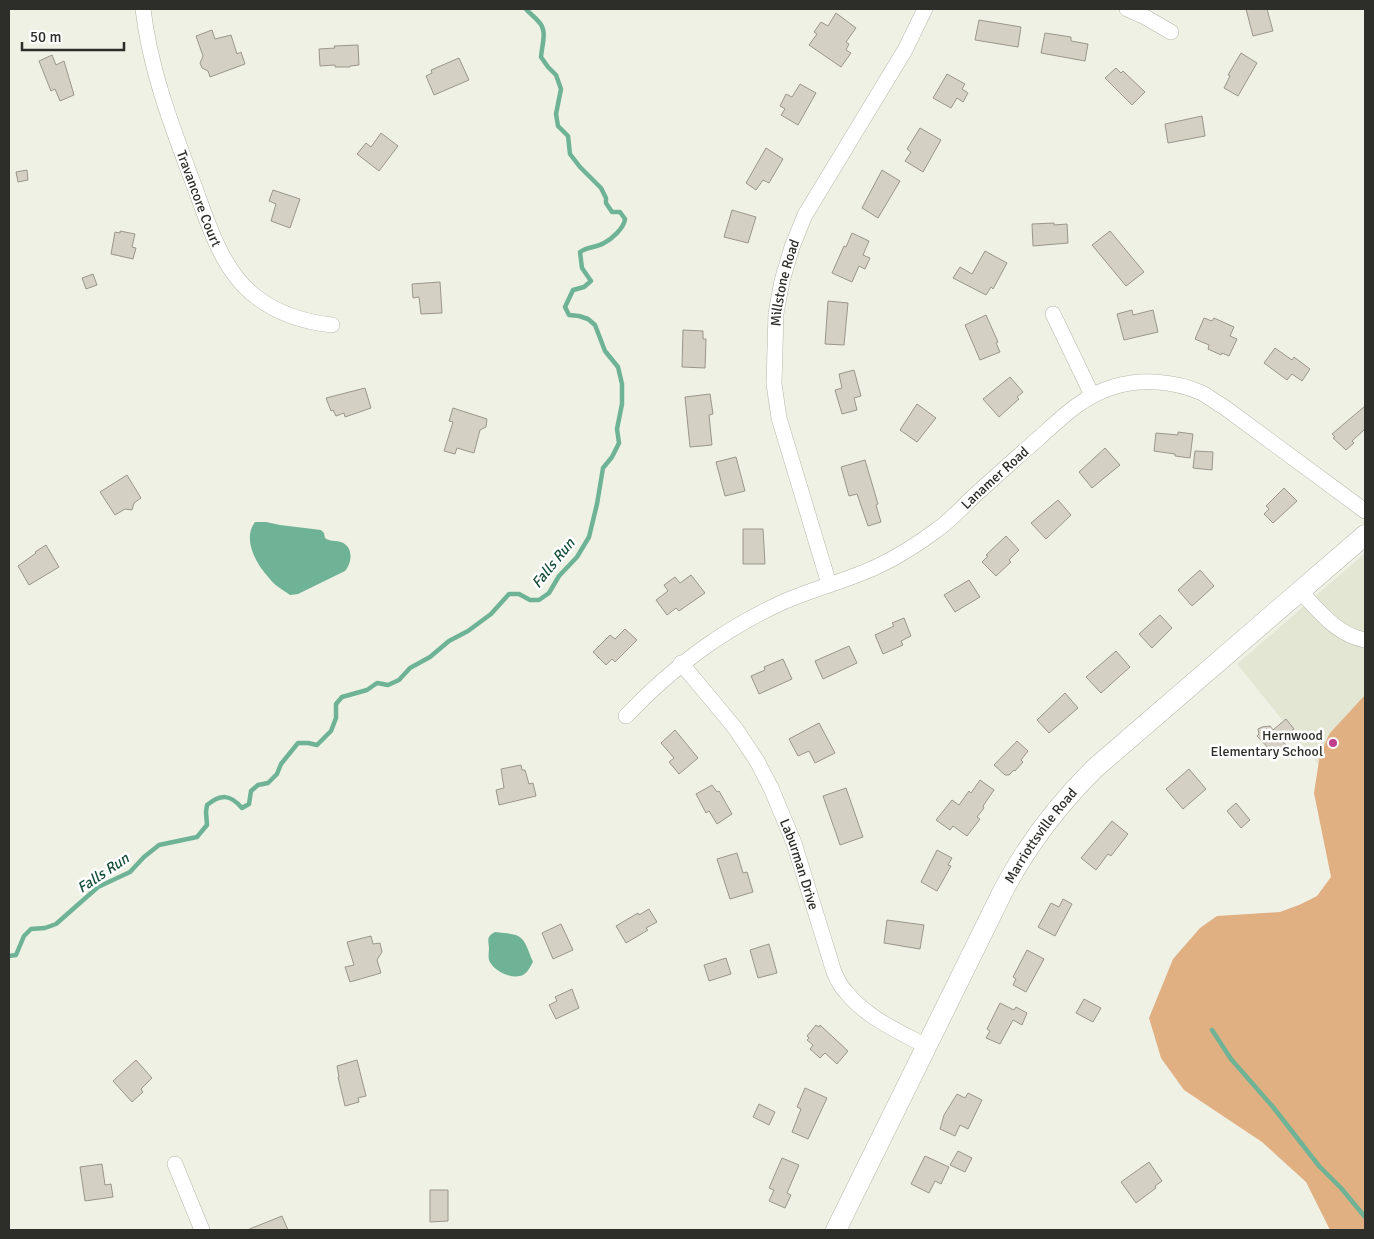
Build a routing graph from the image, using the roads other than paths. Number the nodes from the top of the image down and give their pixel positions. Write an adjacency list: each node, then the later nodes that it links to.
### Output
1 (142, 9): 6 (street, Travancore Court)
2 (925, 9): 10 (street, Millstone Road)
3 (1127, 9): 4 (street)
4 (1171, 32)
5 (1053, 314): 7 (street)
6 (332, 325)
7 (1092, 395): 8 (street, Lanamer Road); 10 (street, Lanamer Road)
8 (1365, 511)
9 (1365, 535): 11 (main road, Marriottsville Road)
10 (828, 584): 13 (street, Lanamer Road)
11 (1300, 592): 12 (street); 15 (main road, Marriottsville Road)
12 (1365, 640)
13 (681, 663): 14 (street, Lanamer Road); 15 (street, Laburman Drive)
14 (626, 716)
15 (926, 1046): 18 (main road, Marriottsville Road)
16 (174, 1164): 17 (street)
17 (202, 1230)
18 (836, 1230)

